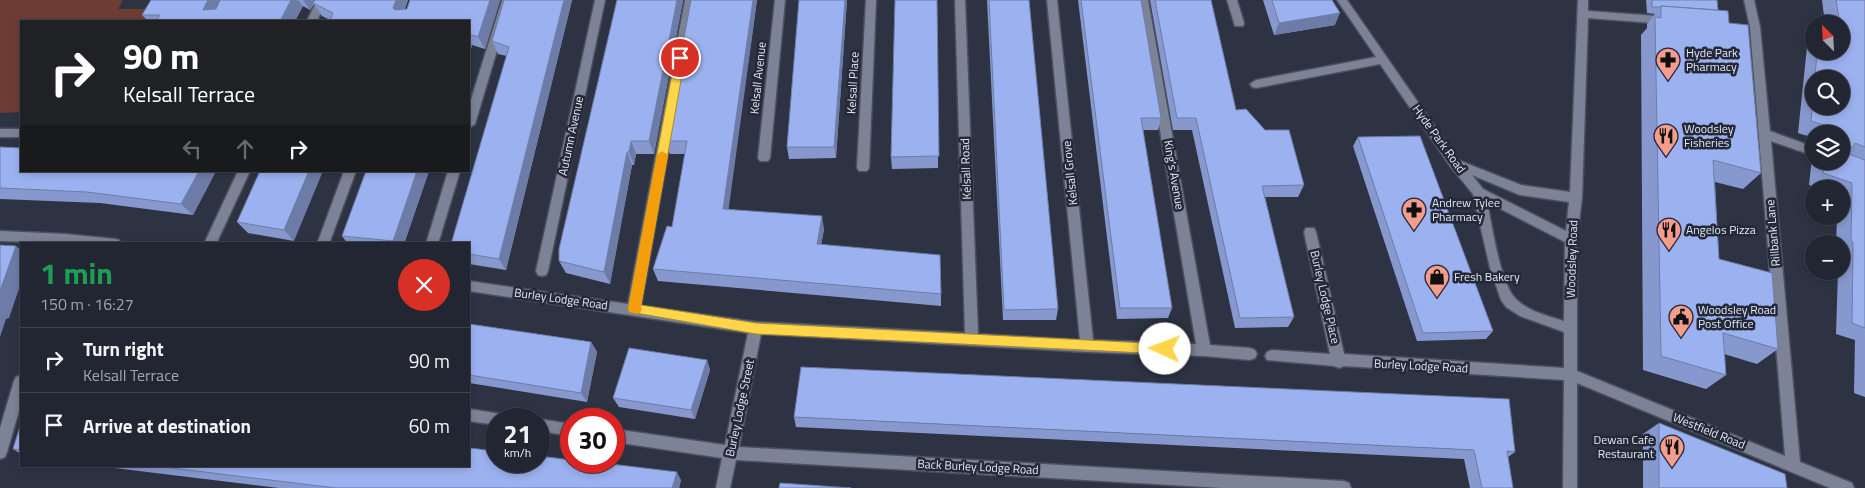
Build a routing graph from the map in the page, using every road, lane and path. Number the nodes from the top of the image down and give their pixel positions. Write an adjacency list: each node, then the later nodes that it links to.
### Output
1 (322, 0): 15 (street)
2 (507, 0): 20 (street)
3 (600, 0): 41 (street, Autumn Avenue)
4 (690, 0): 43 (street)
5 (780, 0): 25 (street, Kelsall Avenue)
6 (871, 0): 27 (street, Kelsall Place)
7 (960, 0): 46 (street, Kelsall Road)
8 (1052, 0): 47 (street, Kelsall Grove)
9 (1143, 0): 48 (street, King's Avenue)
10 (1232, 0): 17 (street)
11 (1342, 0): 18 (street, Hyde Park Road)
12 (1583, 0): 14 (street, Woodsley Road)
13 (1749, 0): 23 (street, Rillbank Lane)
14 (1582, 14): 16 (street); 32 (street, Woodsley Road)
15 (312, 20)
16 (1678, 21)
17 (1239, 23)
18 (1383, 60): 19 (street); 26 (street, Hyde Park Road)
19 (1256, 84)
20 (470, 121)
21 (0, 133): 22 (street)
22 (20, 133)
23 (1764, 134): 24 (street); 60 (street, Rillbank Lane)
24 (1805, 149)
25 (764, 158)
26 (1454, 163): 31 (street, Hyde Park Road); 32 (street)
27 (863, 168)
28 (244, 172): 38 (street)
29 (350, 172): 39 (street)
30 (454, 172): 40 (street)
31 (1478, 192): 35 (street, Hyde Park Road); 45 (street)
32 (1576, 198): 35 (street, Woodsley Road)
33 (1310, 232): 51 (street, Burley Lodge Place)
34 (0, 236): 36 (street)
35 (1571, 239): 45 (street, Woodsley Road)
36 (64, 241): 37 (street)
37 (81, 242)
38 (211, 242)
39 (324, 242)
40 (433, 242)
41 (542, 271)
42 (470, 286): 43 (street, Burley Lodge Road)
43 (634, 309): 44 (street, Burley Lodge Road)
44 (756, 328): 46 (street, Burley Lodge Road); 58 (street, Burley Lodge Street)
45 (1571, 329): 52 (street, Woodsley Road)
46 (972, 338): 47 (street, Burley Lodge Road)
47 (1087, 346): 48 (street, Burley Lodge Road)
48 (1204, 350): 49 (street, Burley Lodge Road)
49 (1250, 354)
50 (1272, 356): 51 (street, Burley Lodge Road)
51 (1340, 362): 52 (street, Burley Lodge Road)
52 (1570, 374): 59 (street, Westfield Road); 64 (street, Woodsley Road)
53 (20, 384): 57 (street)
54 (470, 415): 55 (street)
55 (485, 417)
56 (625, 438): 58 (street, Back Burley Lodge Road)
57 (1, 448)
58 (730, 453): 62 (street, Burley Lodge Street); 63 (street, Back Burley Lodge Road)
59 (1779, 460): 60 (street, Westfield Road); 61 (street)
60 (1793, 466): 65 (street, Westfield Road)
61 (1778, 478)
62 (723, 488)
63 (1344, 488)
64 (1570, 488)
65 (1848, 488)

